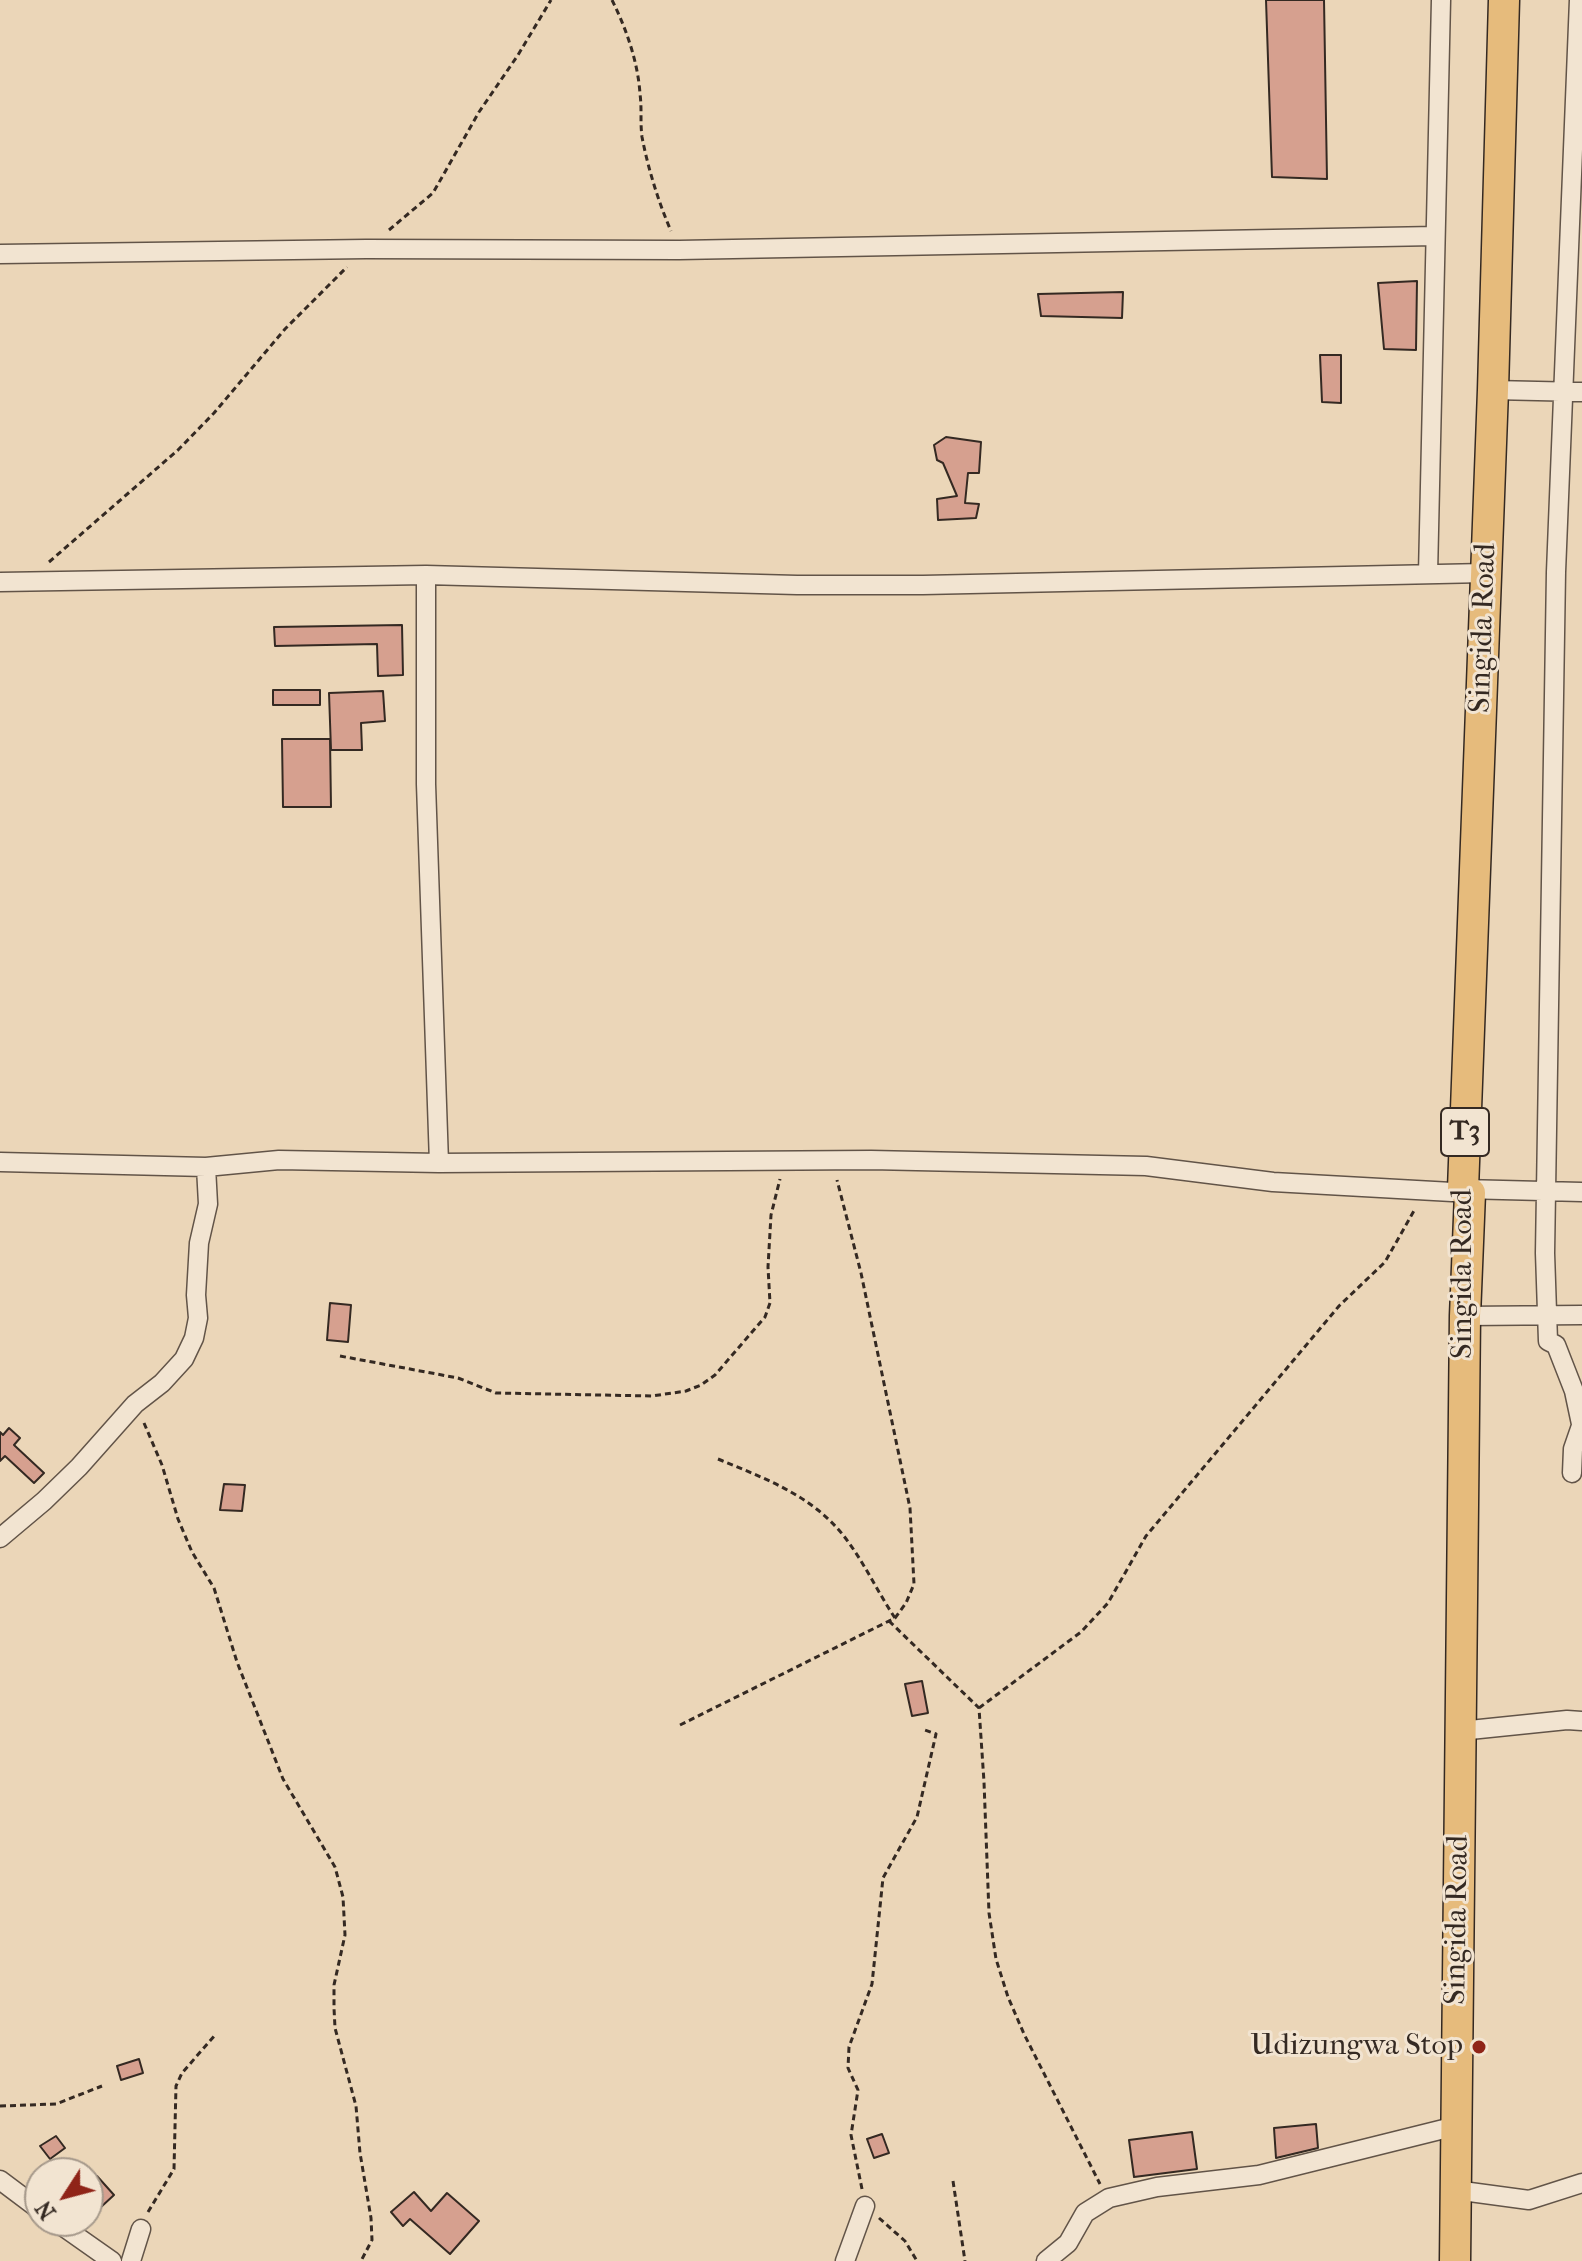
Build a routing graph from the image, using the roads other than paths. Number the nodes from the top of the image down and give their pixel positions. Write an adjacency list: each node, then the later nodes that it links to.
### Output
1 (1441, 0): 4 (street)
2 (1504, 0): 6 (highway, Singida Road / T3)
3 (1579, 0): 7 (street)
4 (1435, 236): 5 (street); 10 (street)
5 (0, 254)
6 (1493, 390): 7 (street); 9 (highway, Singida Road / T3)
7 (1562, 391): 8 (street); 16 (street)
8 (1582, 392)
9 (1485, 573): 10 (street); 17 (highway, Singida Road / T3)
10 (1428, 574): 11 (street)
11 (426, 575): 12 (street); 14 (street)
12 (0, 582)
13 (0, 1162): 15 (street)
14 (439, 1163): 15 (street); 17 (street)
15 (206, 1167): 24 (street)
16 (1546, 1189): 17 (street); 18 (street); 21 (street)
17 (1467, 1191): 20 (highway, Singida Road / T3)
18 (1582, 1192)
19 (1582, 1315): 21 (street)
20 (1465, 1316): 21 (street); 26 (highway, Singida Road / T3)
21 (1547, 1316): 22 (street)
22 (1582, 1424): 23 (street)
23 (1572, 1473)
24 (0, 1538)
25 (1582, 1721): 26 (street)
26 (1460, 1731): 27 (highway, Singida Road / T3)
27 (1456, 2126): 30 (highway, Singida Road / T3); 38 (street)
28 (0, 2180): 31 (street)
29 (1582, 2183): 30 (street)
30 (1455, 2190): 39 (highway, Singida Road / T3)
31 (24, 2198)
32 (865, 2206): 37 (street)
33 (141, 2229): 35 (street)
34 (78, 2237): 36 (street)
35 (132, 2260)
36 (112, 2261)
37 (845, 2261)
38 (1046, 2261)
39 (1455, 2261)

